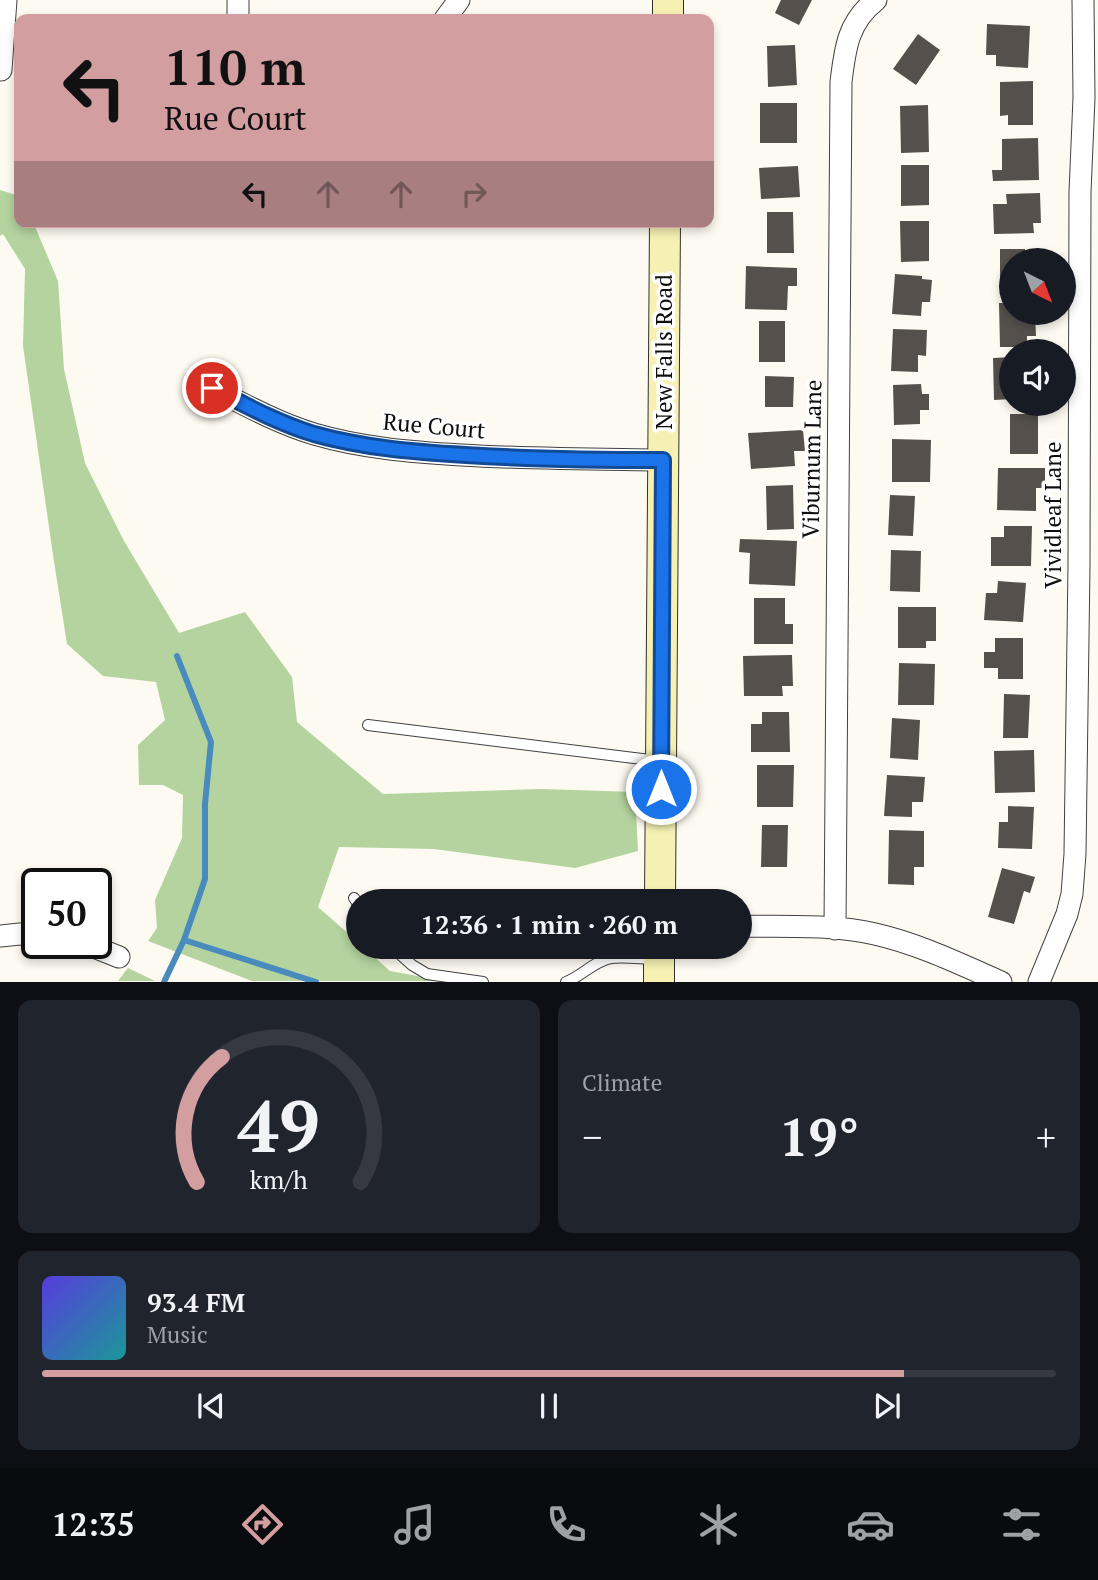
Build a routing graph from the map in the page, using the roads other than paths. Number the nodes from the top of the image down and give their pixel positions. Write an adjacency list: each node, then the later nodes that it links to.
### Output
1 (6, 0): 4 (street)
2 (877, 0): 12 (street, Viburnum Lane)
3 (1083, 0): 22 (street, Vividleaf Lane)
4 (7, 70)
5 (665, 228): 7 (main road, New Falls Road)
6 (212, 388): 7 (street, Rue Court)
7 (663, 460): 9 (main road, New Falls Road)
8 (368, 725): 9 (lane)
9 (661, 761): 10 (main road, New Falls Road)
10 (660, 889)
11 (752, 926): 12 (street)
12 (835, 929): 21 (street)
13 (21, 934): 14 (street)
14 (0, 936)
15 (112, 954): 16 (street)
16 (119, 957)
17 (405, 959): 19 (lane)
18 (659, 963): 20 (lane)
19 (483, 982)
20 (566, 982)
21 (1001, 982)
22 (1039, 982)

